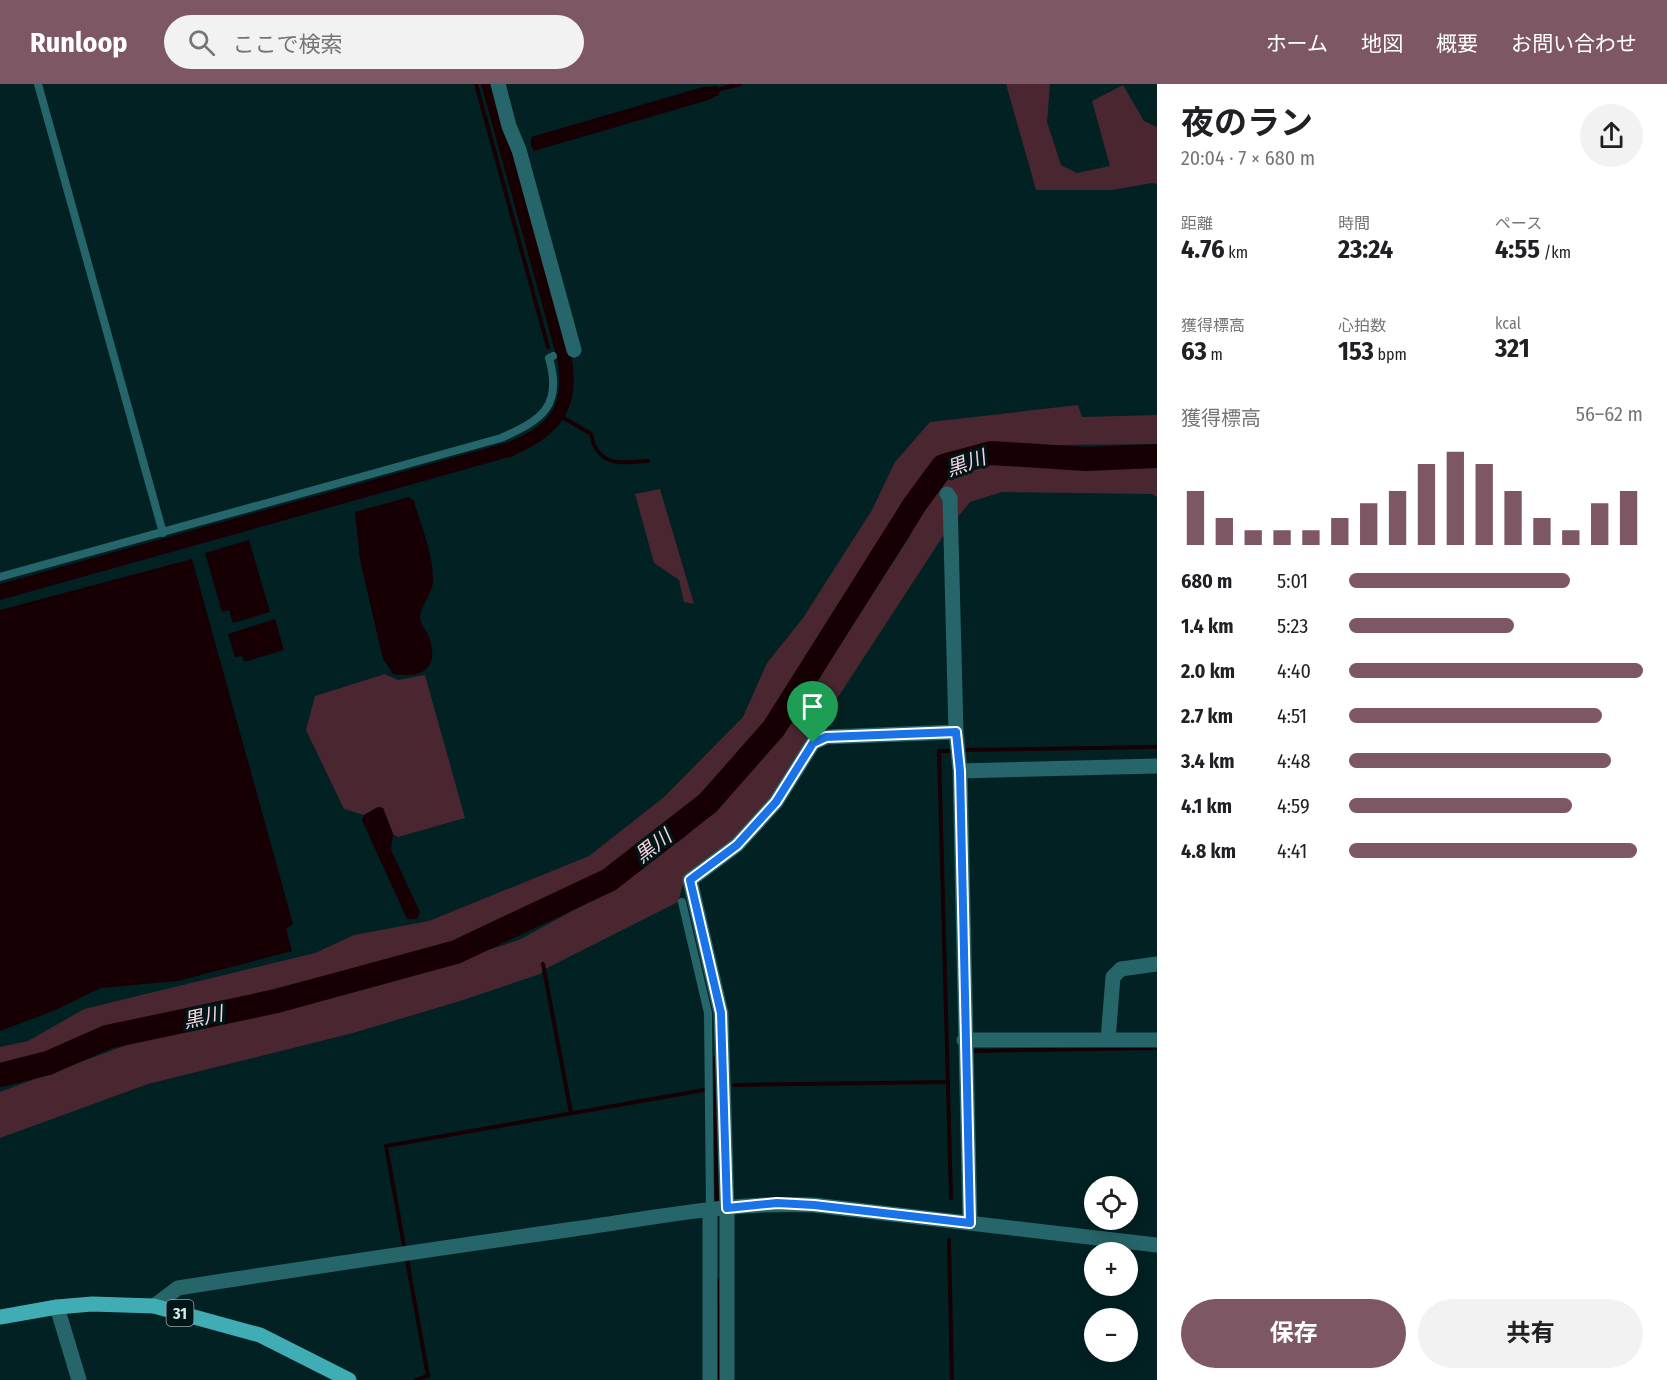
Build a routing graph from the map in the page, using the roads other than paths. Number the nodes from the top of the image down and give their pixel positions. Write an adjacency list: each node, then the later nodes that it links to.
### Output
1 (38, 84): 6 (lane)
2 (498, 84): 3 (street)
3 (574, 350)
4 (553, 356): 6 (lane)
5 (947, 494): 8 (street)
6 (163, 532): 7 (lane)
7 (0, 577)
8 (957, 744): 10 (street); 16 (street)
9 (1157, 766): 10 (street)
10 (960, 771): 13 (street)
11 (682, 902): 17 (lane)
12 (1157, 964): 14 (street)
13 (964, 1040): 14 (street); 18 (street)
14 (1108, 1040): 15 (street)
15 (1157, 1040)
16 (727, 1208): 17 (street); 18 (street); 26 (street)
17 (710, 1210): 20 (street); 25 (street)
18 (958, 1221): 19 (street)
19 (1157, 1245)
20 (154, 1306): 21 (main road, 31); 24 (main road, 31)
21 (57, 1307): 22 (main road, 31); 23 (street)
22 (0, 1317)
23 (79, 1380)
24 (349, 1380)
25 (710, 1380)
26 (727, 1380)

